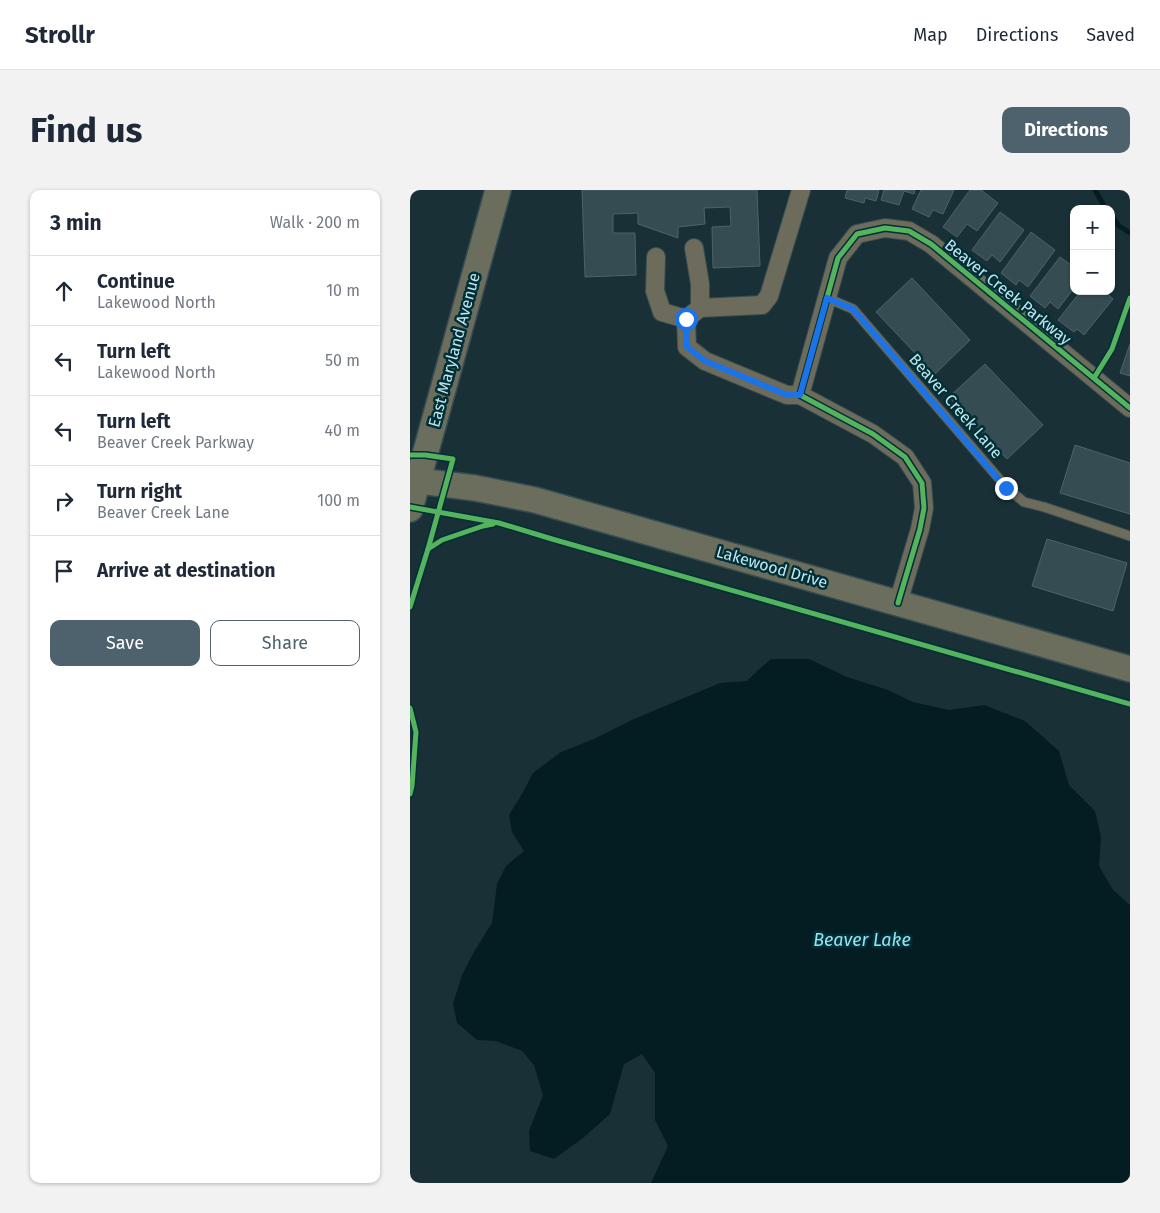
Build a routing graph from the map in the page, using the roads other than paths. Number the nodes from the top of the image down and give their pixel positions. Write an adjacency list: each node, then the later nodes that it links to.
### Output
1 (498, 190): 9 (street, East Maryland Avenue)
2 (801, 190): 6 (street)
3 (694, 248): 6 (street)
4 (656, 256): 6 (street)
5 (827, 298): 7 (street, Beaver Creek Parkway); 8 (street, Beaver Creek Parkway); 11 (lane, Beaver Creek Lane)
6 (693, 314): 7 (street)
7 (800, 395): 12 (street)
8 (1130, 408)
9 (414, 480): 10 (street, East Maryland Avenue); 12 (street, Lakewood Drive)
10 (410, 509)
11 (1130, 536)
12 (898, 602): 13 (street, Lakewood Drive)
13 (1130, 669)

